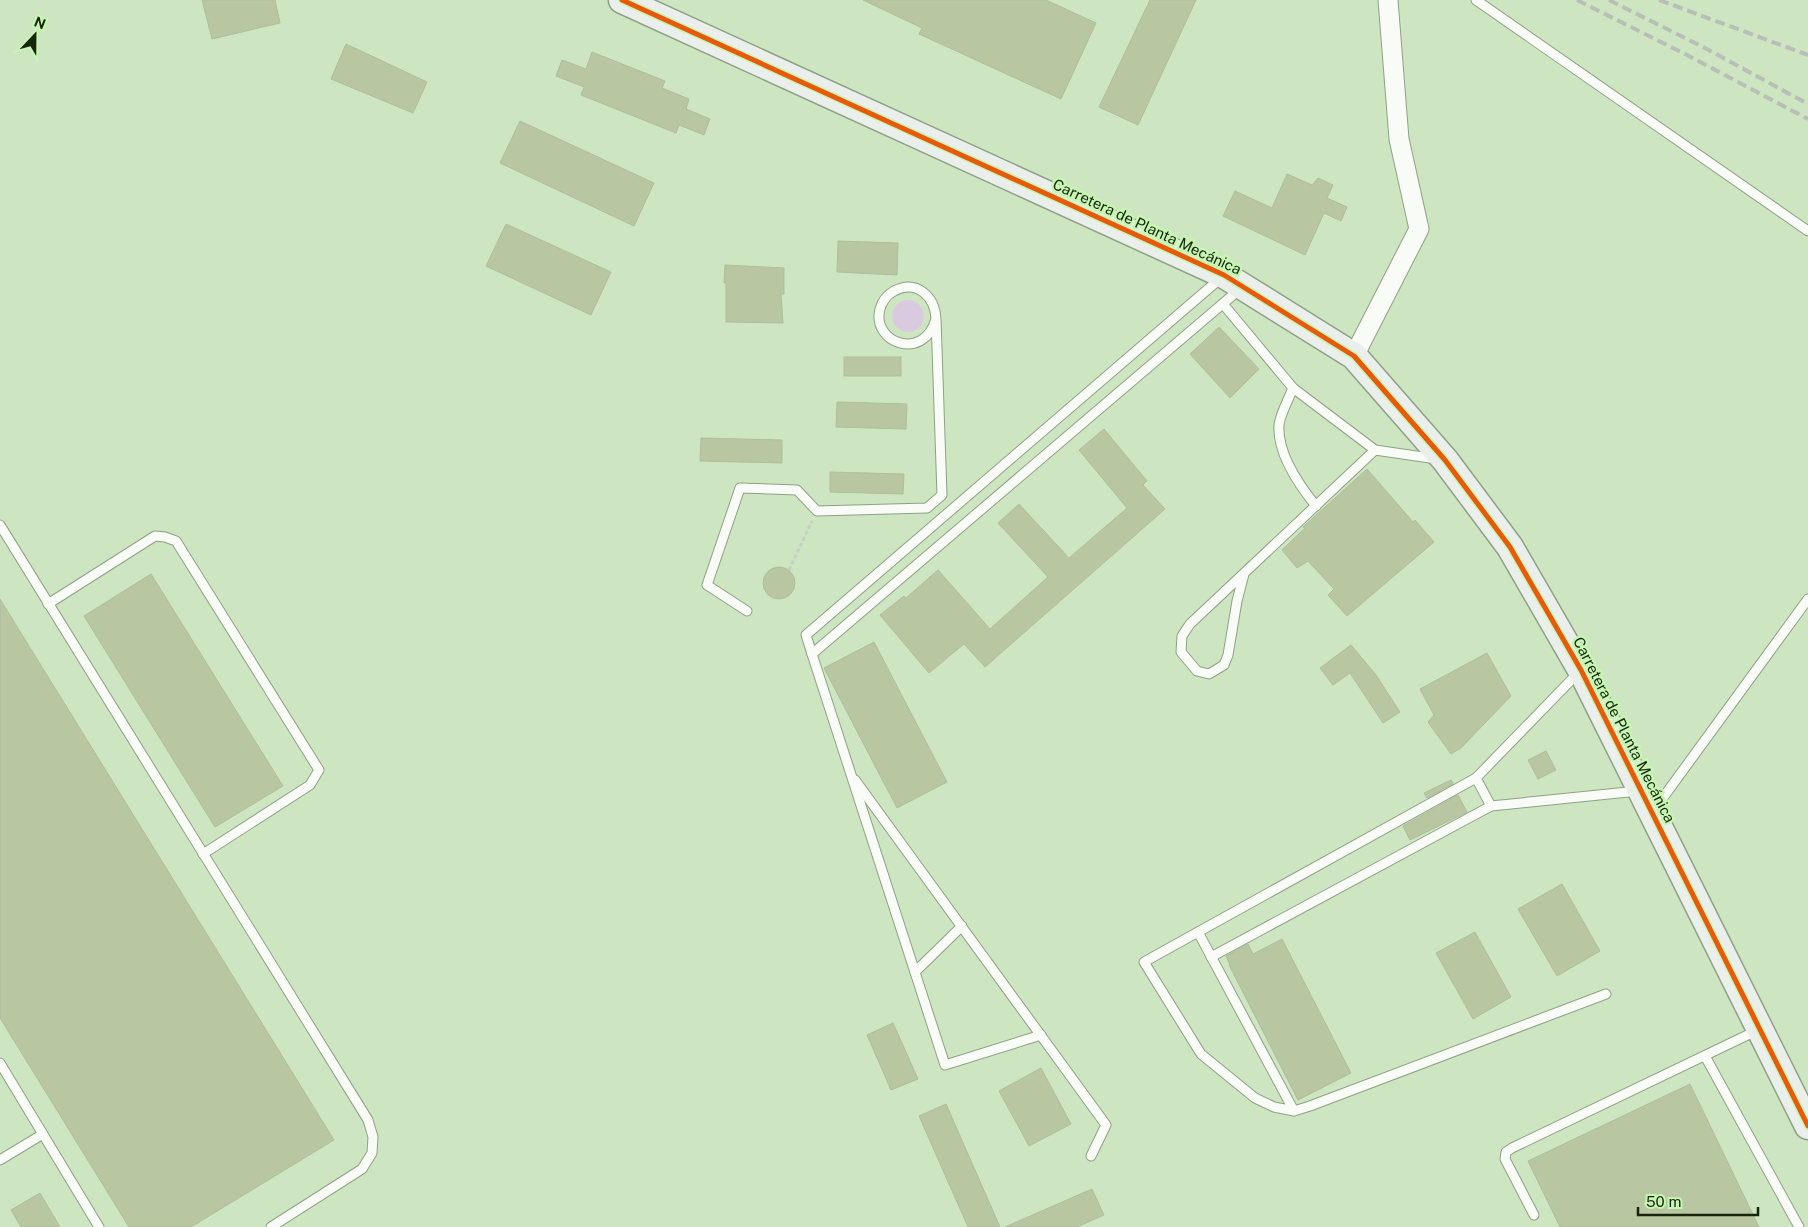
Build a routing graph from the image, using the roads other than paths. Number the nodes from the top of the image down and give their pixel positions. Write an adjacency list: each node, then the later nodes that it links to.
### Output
1 (622, 0): 5 (street, Carretera de Planta Mecánica)
2 (1388, 0): 8 (street)
3 (1476, 0): 4 (lane)
4 (1808, 232)
5 (1234, 280): 6 (lane); 8 (street, Carretera de Planta Mecánica); 18 (lane)
6 (1223, 304): 9 (lane); 18 (lane)
7 (936, 319): 7 (lane); 17 (lane)
8 (1354, 356): 11 (street, Carretera de Planta Mecánica)
9 (1293, 388): 10 (lane); 12 (lane)
10 (1375, 450): 11 (lane); 12 (lane)
11 (1445, 460): 19 (street, Carretera de Planta Mecánica)
12 (1316, 506): 14 (lane)
13 (0, 525): 16 (lane)
14 (1244, 574): 14 (lane)
15 (1808, 599): 22 (lane)
16 (48, 604): 24 (lane); 24 (lane)
17 (747, 611)
18 (812, 654): 20 (lane)
19 (1581, 670): 21 (lane); 22 (street, Carretera de Planta Mecánica)
20 (851, 774): 25 (lane); 28 (lane)
21 (1476, 778): 23 (lane); 26 (lane)
22 (1647, 801): 23 (lane); 30 (street, Carretera de Planta Mecánica)
23 (1490, 806): 27 (lane)
24 (203, 854): 41 (lane)
25 (962, 926): 28 (lane); 31 (lane)
26 (1198, 932): 27 (lane); 34 (lane)
27 (1211, 957): 34 (lane)
28 (915, 972): 31 (lane)
29 (1606, 994): 34 (lane)
30 (1760, 1029): 32 (lane); 35 (street, Carretera de Planta Mecánica)
31 (1041, 1035): 37 (lane)
32 (1706, 1056): 39 (lane); 42 (lane)
33 (0, 1064): 36 (lane)
34 (1294, 1111)
35 (1806, 1118)
36 (42, 1134): 38 (lane); 40 (lane)
37 (1091, 1156)
38 (0, 1160)
39 (1534, 1215)
40 (99, 1227)
41 (271, 1227)
42 (1799, 1227)

